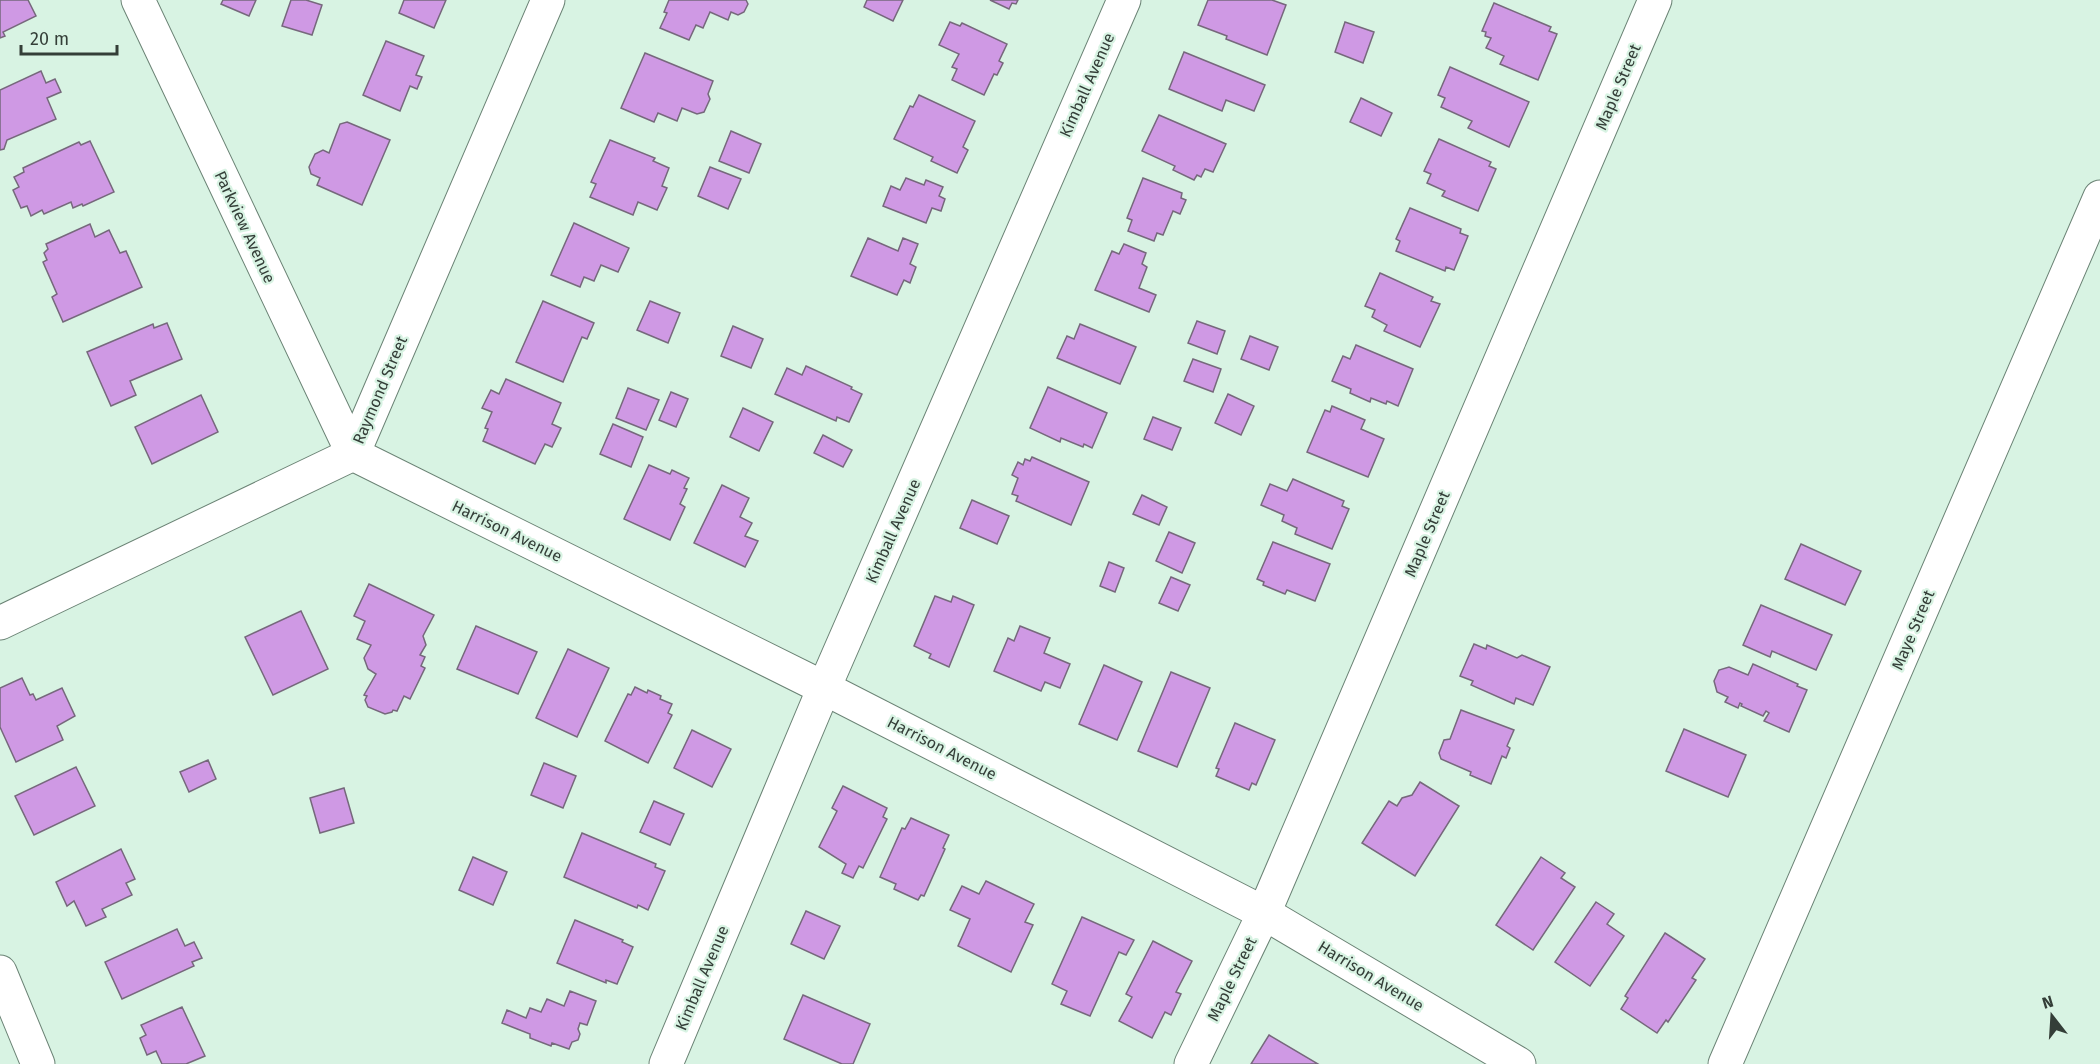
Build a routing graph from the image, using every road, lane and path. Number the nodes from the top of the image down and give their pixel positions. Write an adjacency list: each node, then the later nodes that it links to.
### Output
1 (138, 0): 6 (street, Parkview Avenue)
2 (548, 0): 6 (street, Raymond Street)
3 (1124, 0): 8 (street, Kimball Avenue)
4 (1655, 0): 9 (street, Maple Street)
5 (2100, 197): 15 (street, Maye Street)
6 (353, 454): 7 (street, Raymond Street); 8 (street, Harrison Avenue)
7 (0, 623)
8 (824, 688): 9 (street, Harrison Avenue); 12 (street, Kimball Avenue)
9 (1264, 913): 13 (street, Maple Street); 14 (street, Harrison Avenue)
10 (0, 972): 11 (street)
11 (38, 1064)
12 (666, 1064)
13 (1191, 1064)
14 (1519, 1064)
15 (1725, 1064)

